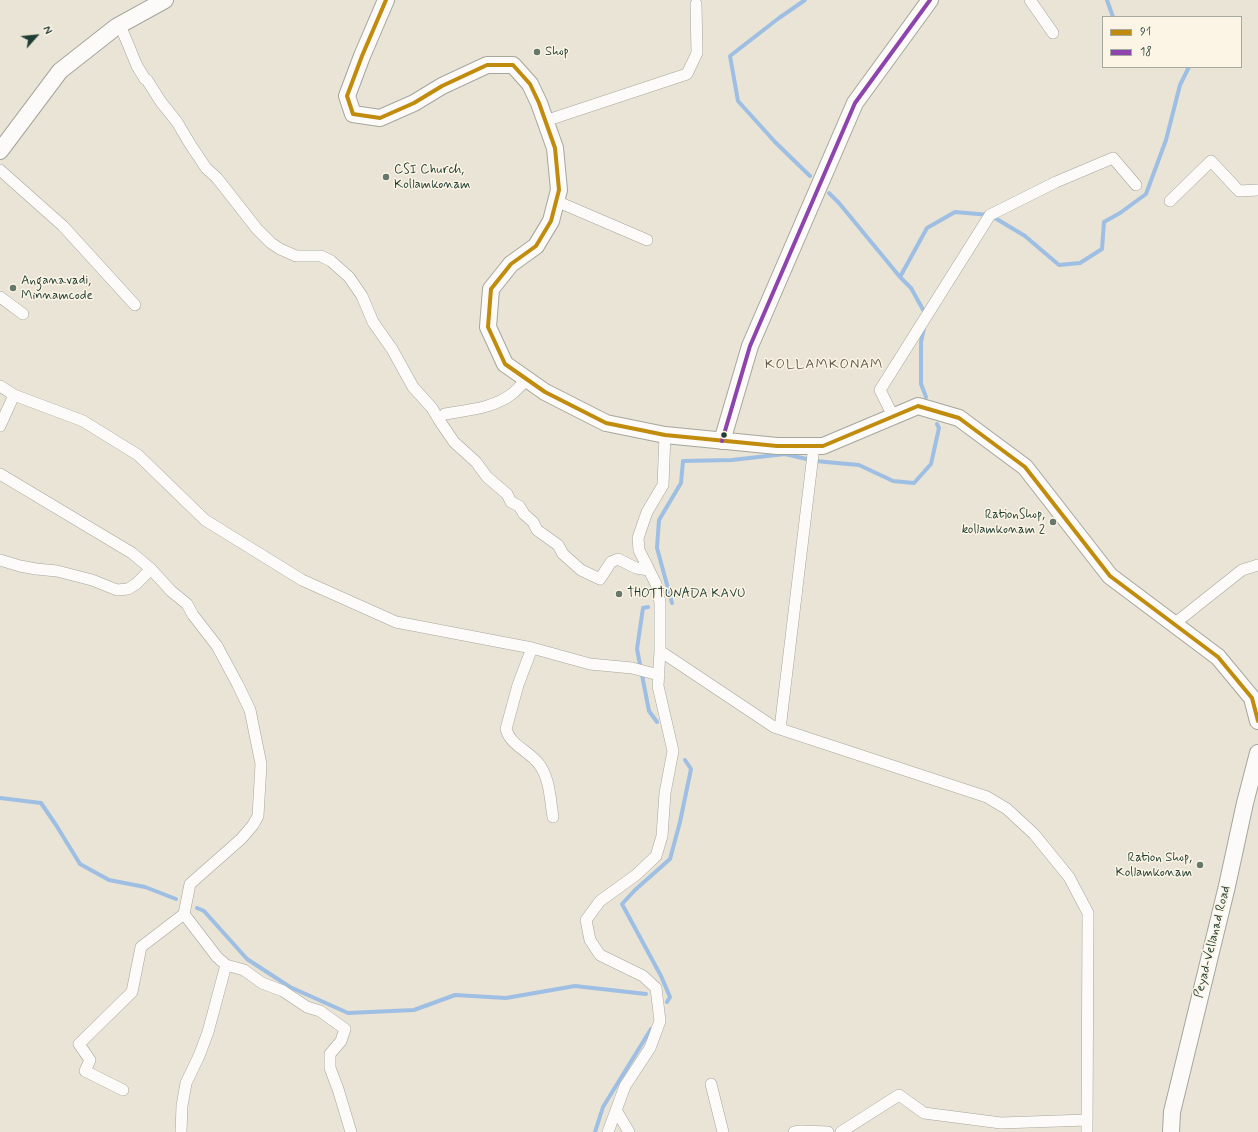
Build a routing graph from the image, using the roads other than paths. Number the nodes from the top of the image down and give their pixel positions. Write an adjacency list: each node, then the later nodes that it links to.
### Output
1 (165, 0): 6 (main road)
2 (386, 0): 8 (main road)
3 (930, 0): 26 (main road)
4 (1030, 0): 7 (street)
5 (696, 4): 8 (street)
6 (120, 25): 9 (main road); 32 (street)
7 (1053, 33)
8 (545, 121): 13 (main road)
9 (0, 151)
10 (0, 170): 17 (street)
11 (1136, 185): 23 (street)
12 (1258, 190): 14 (street)
13 (556, 201): 15 (street); 19 (main road)
14 (1170, 202)
15 (647, 240)
16 (0, 297): 18 (street)
17 (135, 305)
18 (23, 314)
19 (526, 379): 22 (street); 25 (main road)
20 (0, 386): 21 (street)
21 (14, 395): 24 (street); 34 (street)
22 (445, 414)
23 (893, 416): 27 (main road); 33 (main road)
24 (0, 426)
25 (665, 435): 26 (main road); 32 (street)
26 (722, 441): 27 (main road)
27 (813, 449): 38 (street)
28 (0, 474): 31 (street)
29 (0, 560): 31 (street)
30 (1258, 565): 33 (street)
31 (151, 569): 41 (street)
32 (649, 570): 35 (street)
33 (1174, 624): 37 (main road)
34 (532, 648): 36 (street); 40 (street)
35 (660, 651): 36 (street); 38 (street)
36 (655, 674): 45 (street)
37 (1258, 721)
38 (780, 729): 46 (street)
39 (1258, 753): 56 (main road, Peyad-Vellanad Road)
40 (552, 817)
41 (184, 914): 42 (street); 44 (street)
42 (226, 965): 47 (street); 48 (street)
43 (710, 1084): 51 (street)
44 (123, 1090)
45 (616, 1110): 49 (street); 50 (street)
46 (1087, 1120): 54 (street); 55 (street)
47 (181, 1132)
48 (351, 1132)
49 (608, 1132)
50 (629, 1132)
51 (722, 1132)
52 (794, 1132): 53 (street)
53 (828, 1132)
54 (841, 1132)
55 (1087, 1132)
56 (1171, 1132)

